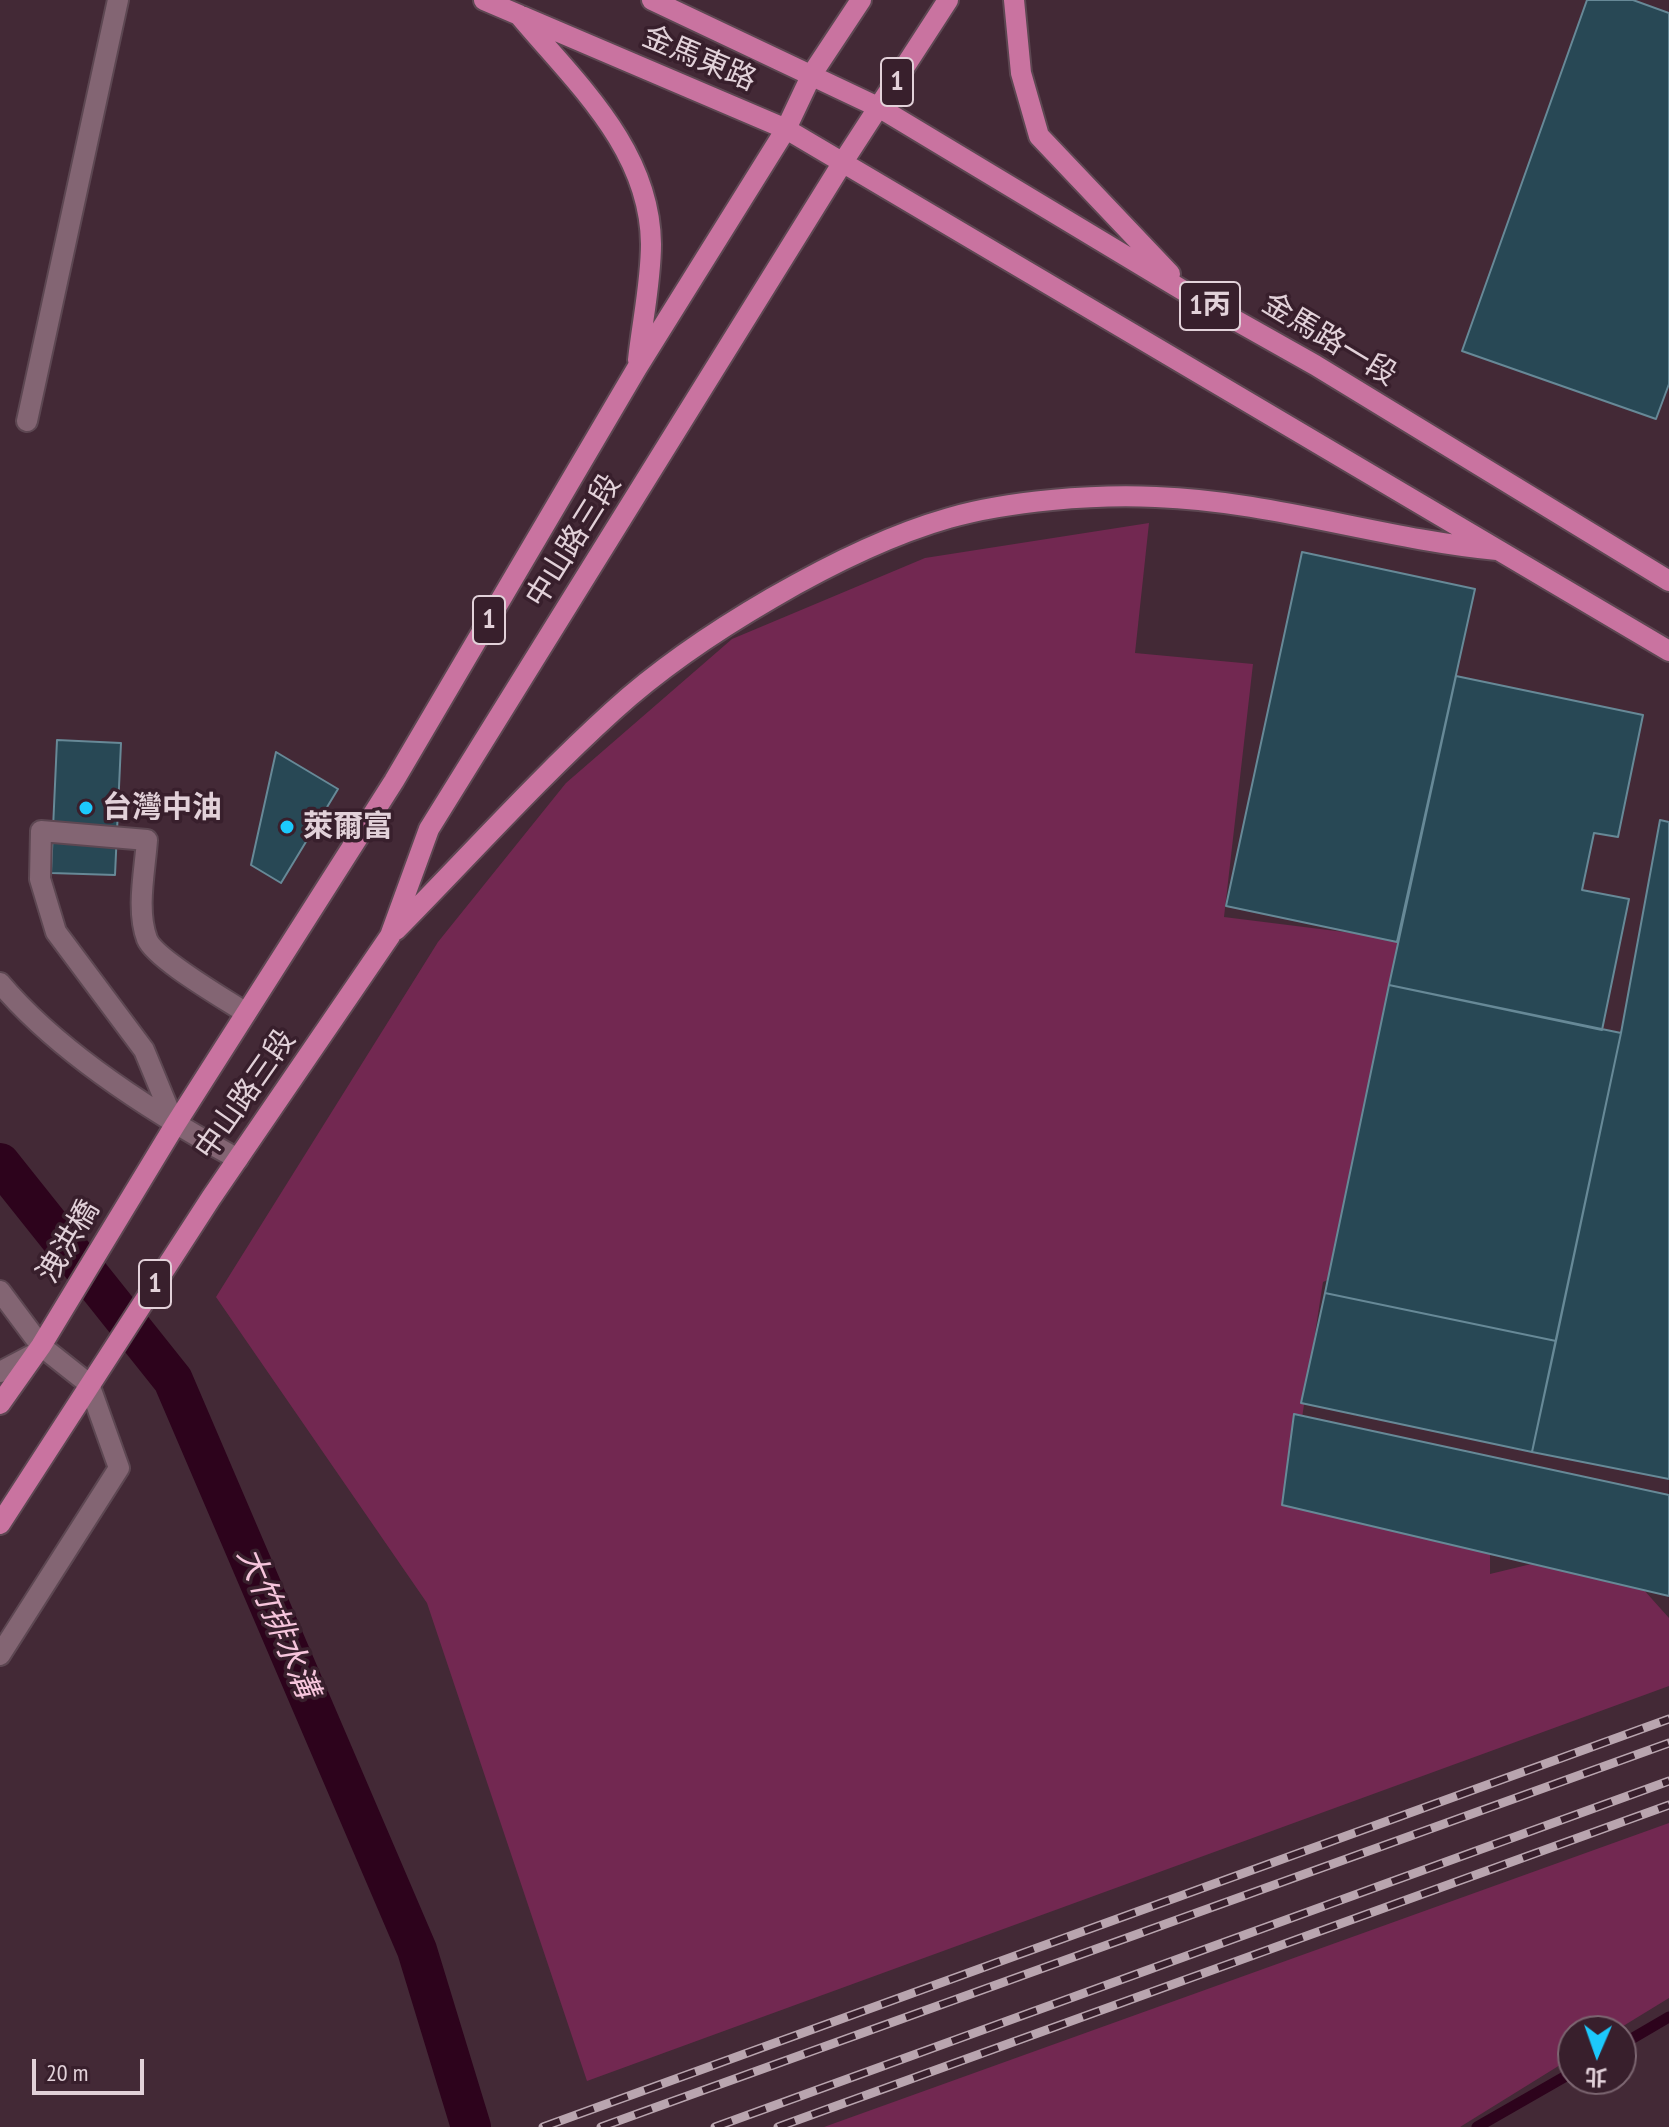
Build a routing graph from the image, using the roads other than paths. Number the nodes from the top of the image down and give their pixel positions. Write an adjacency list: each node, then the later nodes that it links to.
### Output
1 (118, 0): 14 (street)
2 (484, 0): 7 (main road, 金馬東路 / 1丙)
3 (652, 0): 8 (main road, 金馬東路 / 1丙)
4 (861, 0): 8 (main road, 中山路三段 / 1)
5 (948, 0): 9 (main road, 中山路三段 / 1)
6 (1014, 0): 12 (main road)
7 (516, 12): 10 (main road, 金馬東路 / 1丙); 13 (main road)
8 (812, 74): 9 (main road, 金馬東路 / 1丙); 10 (main road, 中山路三段 / 1)
9 (880, 108): 11 (main road, 中山路三段 / 1); 12 (main road, 金馬路一段 / 1丙)
10 (786, 129): 11 (main road, 金馬東路 / 1丙); 13 (main road, 中山路三段 / 1)
11 (843, 162): 15 (main road, 1丙); 18 (main road, 中山路三段 / 1)
12 (1189, 294): 16 (main road, 金馬路一段 / 1丙)
13 (637, 368): 20 (main road, 中山路三段 / 1)
14 (27, 421)
15 (1502, 551): 17 (main road, 1丙); 18 (main road, 1)
16 (1669, 581)
17 (1669, 651)
18 (390, 936): 22 (main road, 中山路三段 / 1)
19 (0, 983): 21 (street)
20 (246, 1013): 21 (main road, 中山路三段 / 1); 21 (street)
21 (175, 1125): 22 (street); 23 (main road, 中山路三段 / 1)
22 (238, 1159): 27 (main road, 中山路三段 / 1)
23 (154, 1160): 25 (main road, 洩洪橋 / 1)
24 (0, 1291): 25 (street)
25 (37, 1350): 26 (street); 27 (street); 28 (main road, 1)
26 (0, 1372)
27 (94, 1377): 29 (main road, 1); 30 (street)
28 (0, 1404)
29 (0, 1524)
30 (0, 1655)

